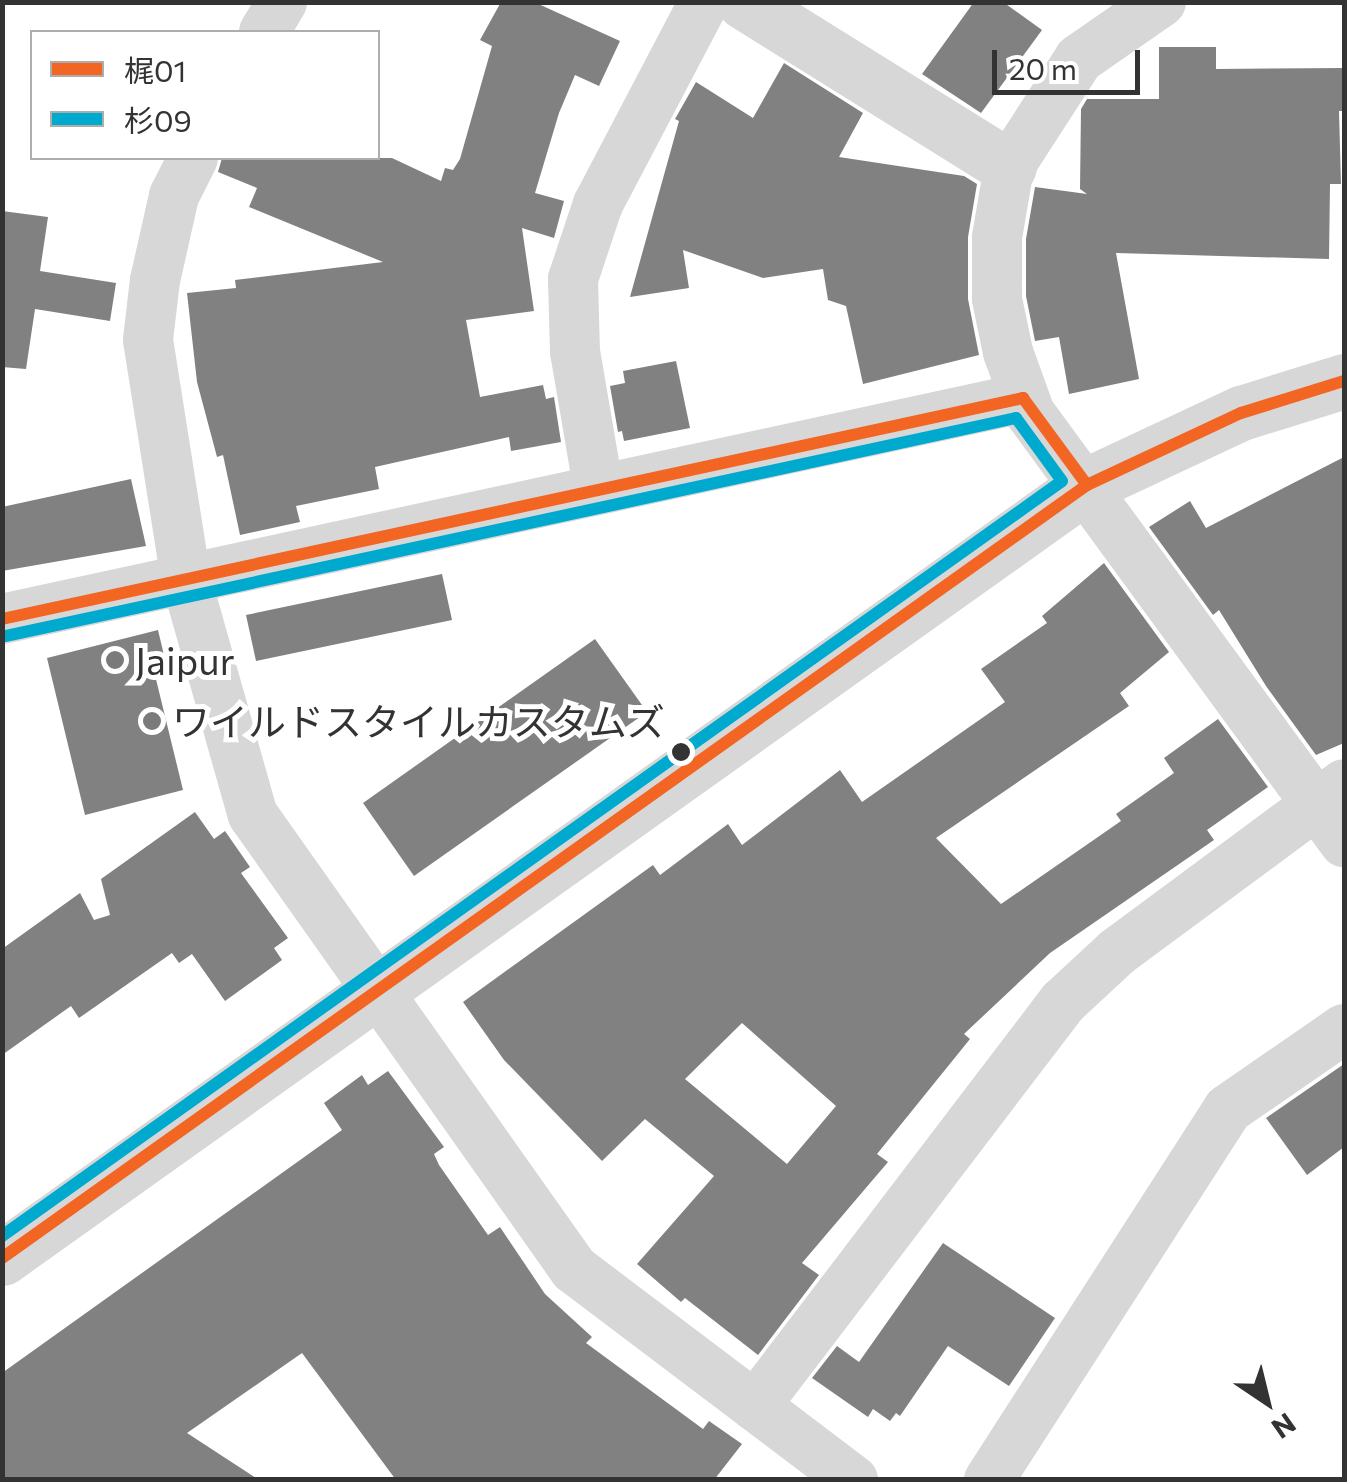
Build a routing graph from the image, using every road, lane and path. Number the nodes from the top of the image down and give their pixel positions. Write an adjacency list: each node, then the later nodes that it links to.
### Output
1 (282, 2): 5 (street)
2 (704, 2): 11 (street)
3 (744, 2): 7 (street)
4 (1160, 2): 7 (street)
5 (265, 30)
6 (192, 160): 12 (street)
7 (1010, 168): 9 (street)
8 (1344, 381): 10 (street)
9 (1023, 398): 10 (street); 11 (street)
10 (1088, 485): 14 (street); 15 (street)
11 (598, 486): 12 (street)
12 (186, 579): 13 (street); 15 (street)
13 (2, 619)
14 (1336, 810): 18 (street)
15 (376, 993): 17 (street); 18 (street)
16 (1344, 1030): 20 (street)
17 (2, 1258)
18 (755, 1406): 19 (street)
19 (853, 1480)
20 (989, 1480)

